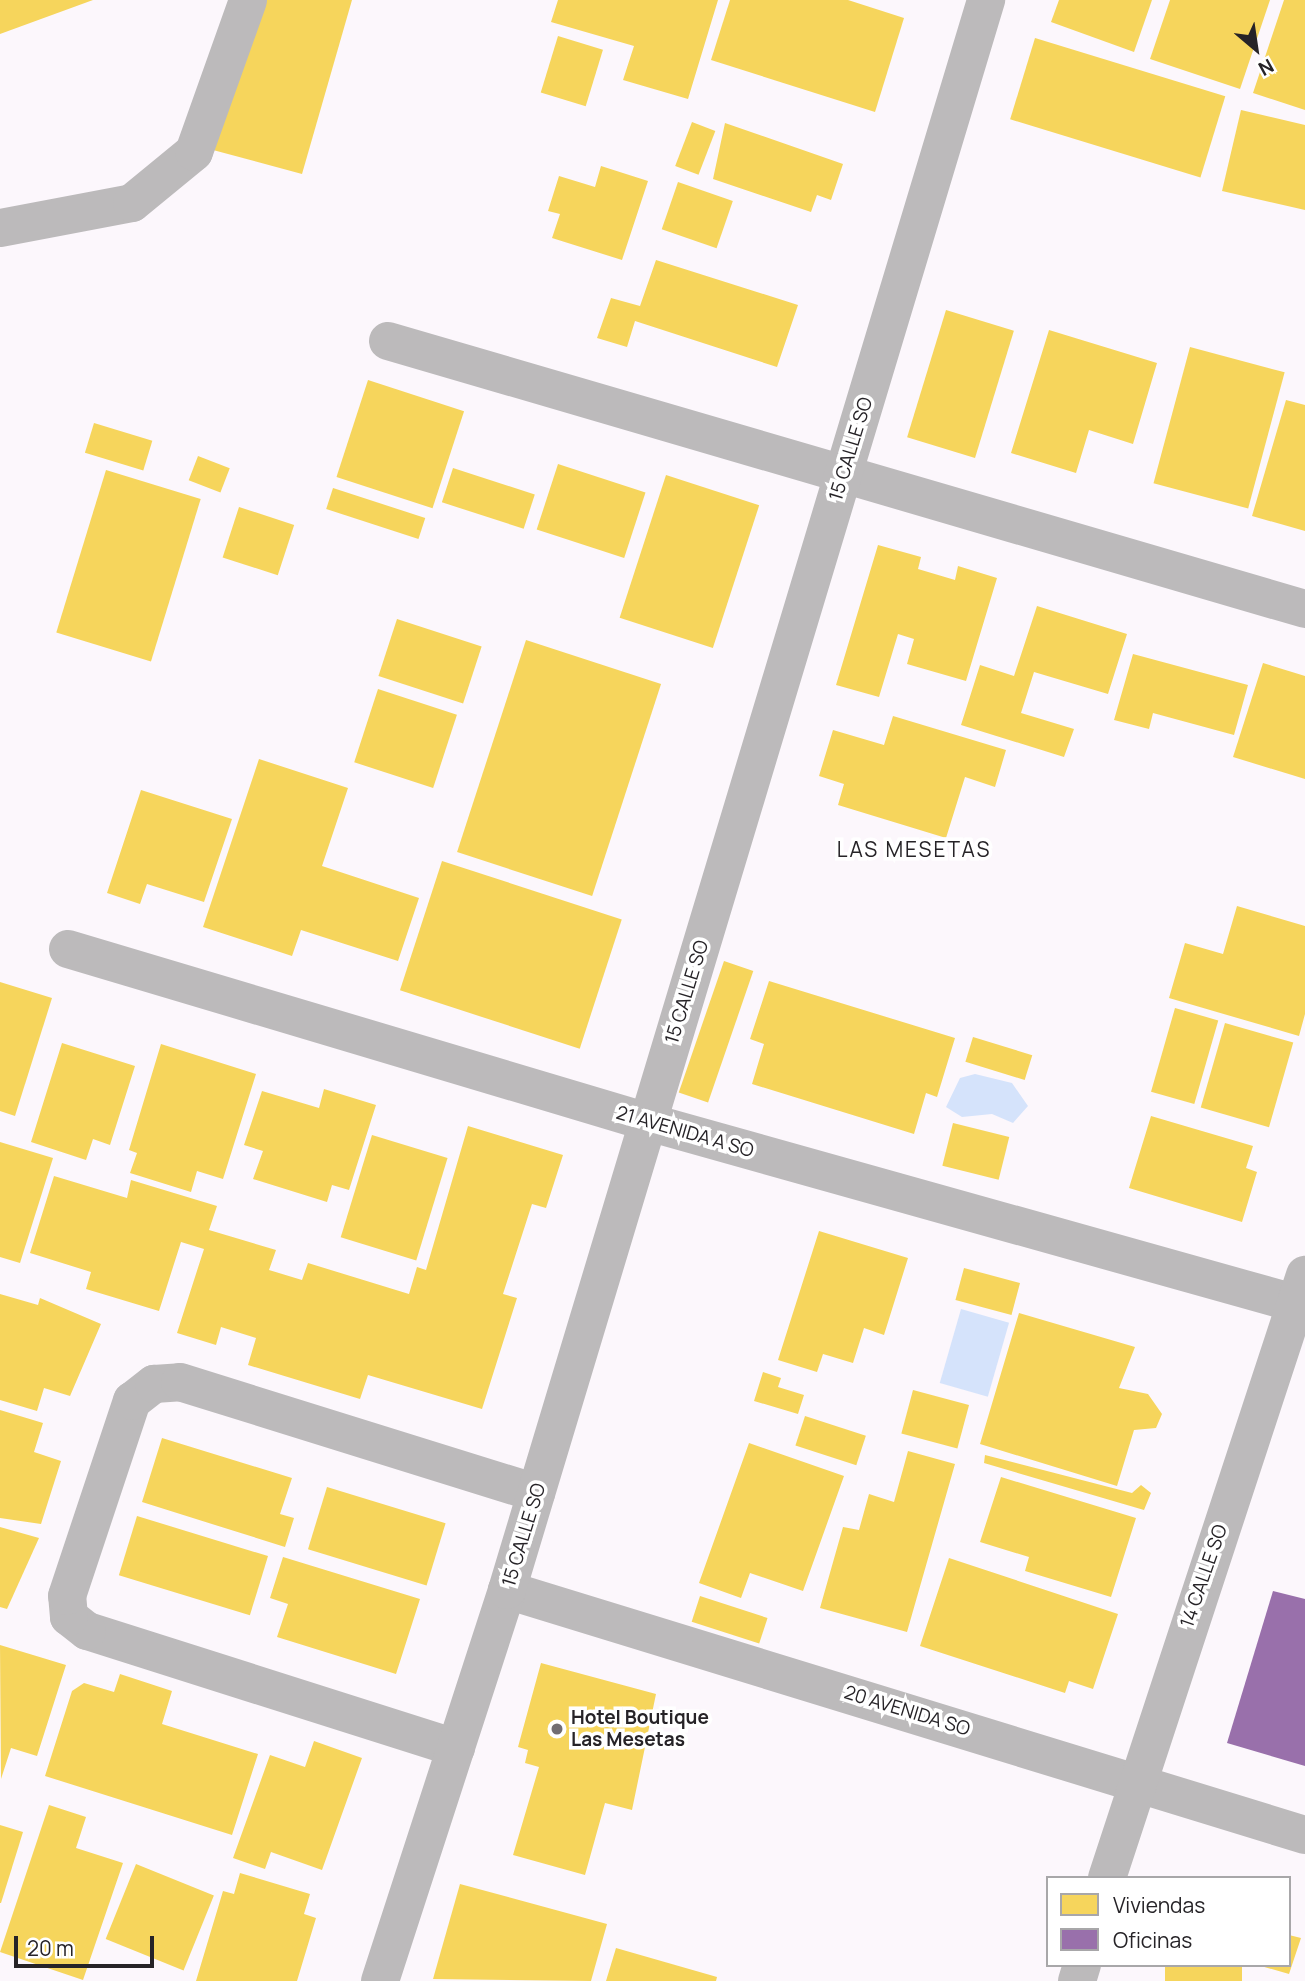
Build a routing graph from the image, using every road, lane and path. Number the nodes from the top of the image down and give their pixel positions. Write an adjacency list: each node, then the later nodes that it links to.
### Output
1 (248, 0): 3 (street)
2 (986, 0): 5 (street, 15 CALLE SO)
3 (0, 228)
4 (388, 341): 5 (street)
5 (845, 471): 6 (street); 8 (street, 15 CALLE SO)
6 (1305, 609)
7 (68, 949): 8 (street, 21 AVENIDA A SO)
8 (648, 1122): 9 (street, 21 AVENIDA A SO); 10 (street, 15 CALLE SO)
9 (1302, 1295): 13 (street, 14 CALLE SO)
10 (536, 1493): 11 (street, 15 CALLE SO); 12 (street)
11 (507, 1590): 12 (street, 15 CALLE SO); 13 (street, 20 AVENIDA SO)
12 (456, 1748): 16 (street, 15 CALLE SO)
13 (1135, 1779): 14 (street, 20 AVENIDA SO); 15 (street, 14 CALLE SO)
14 (1305, 1835)
15 (1108, 1876)
16 (380, 1981)

